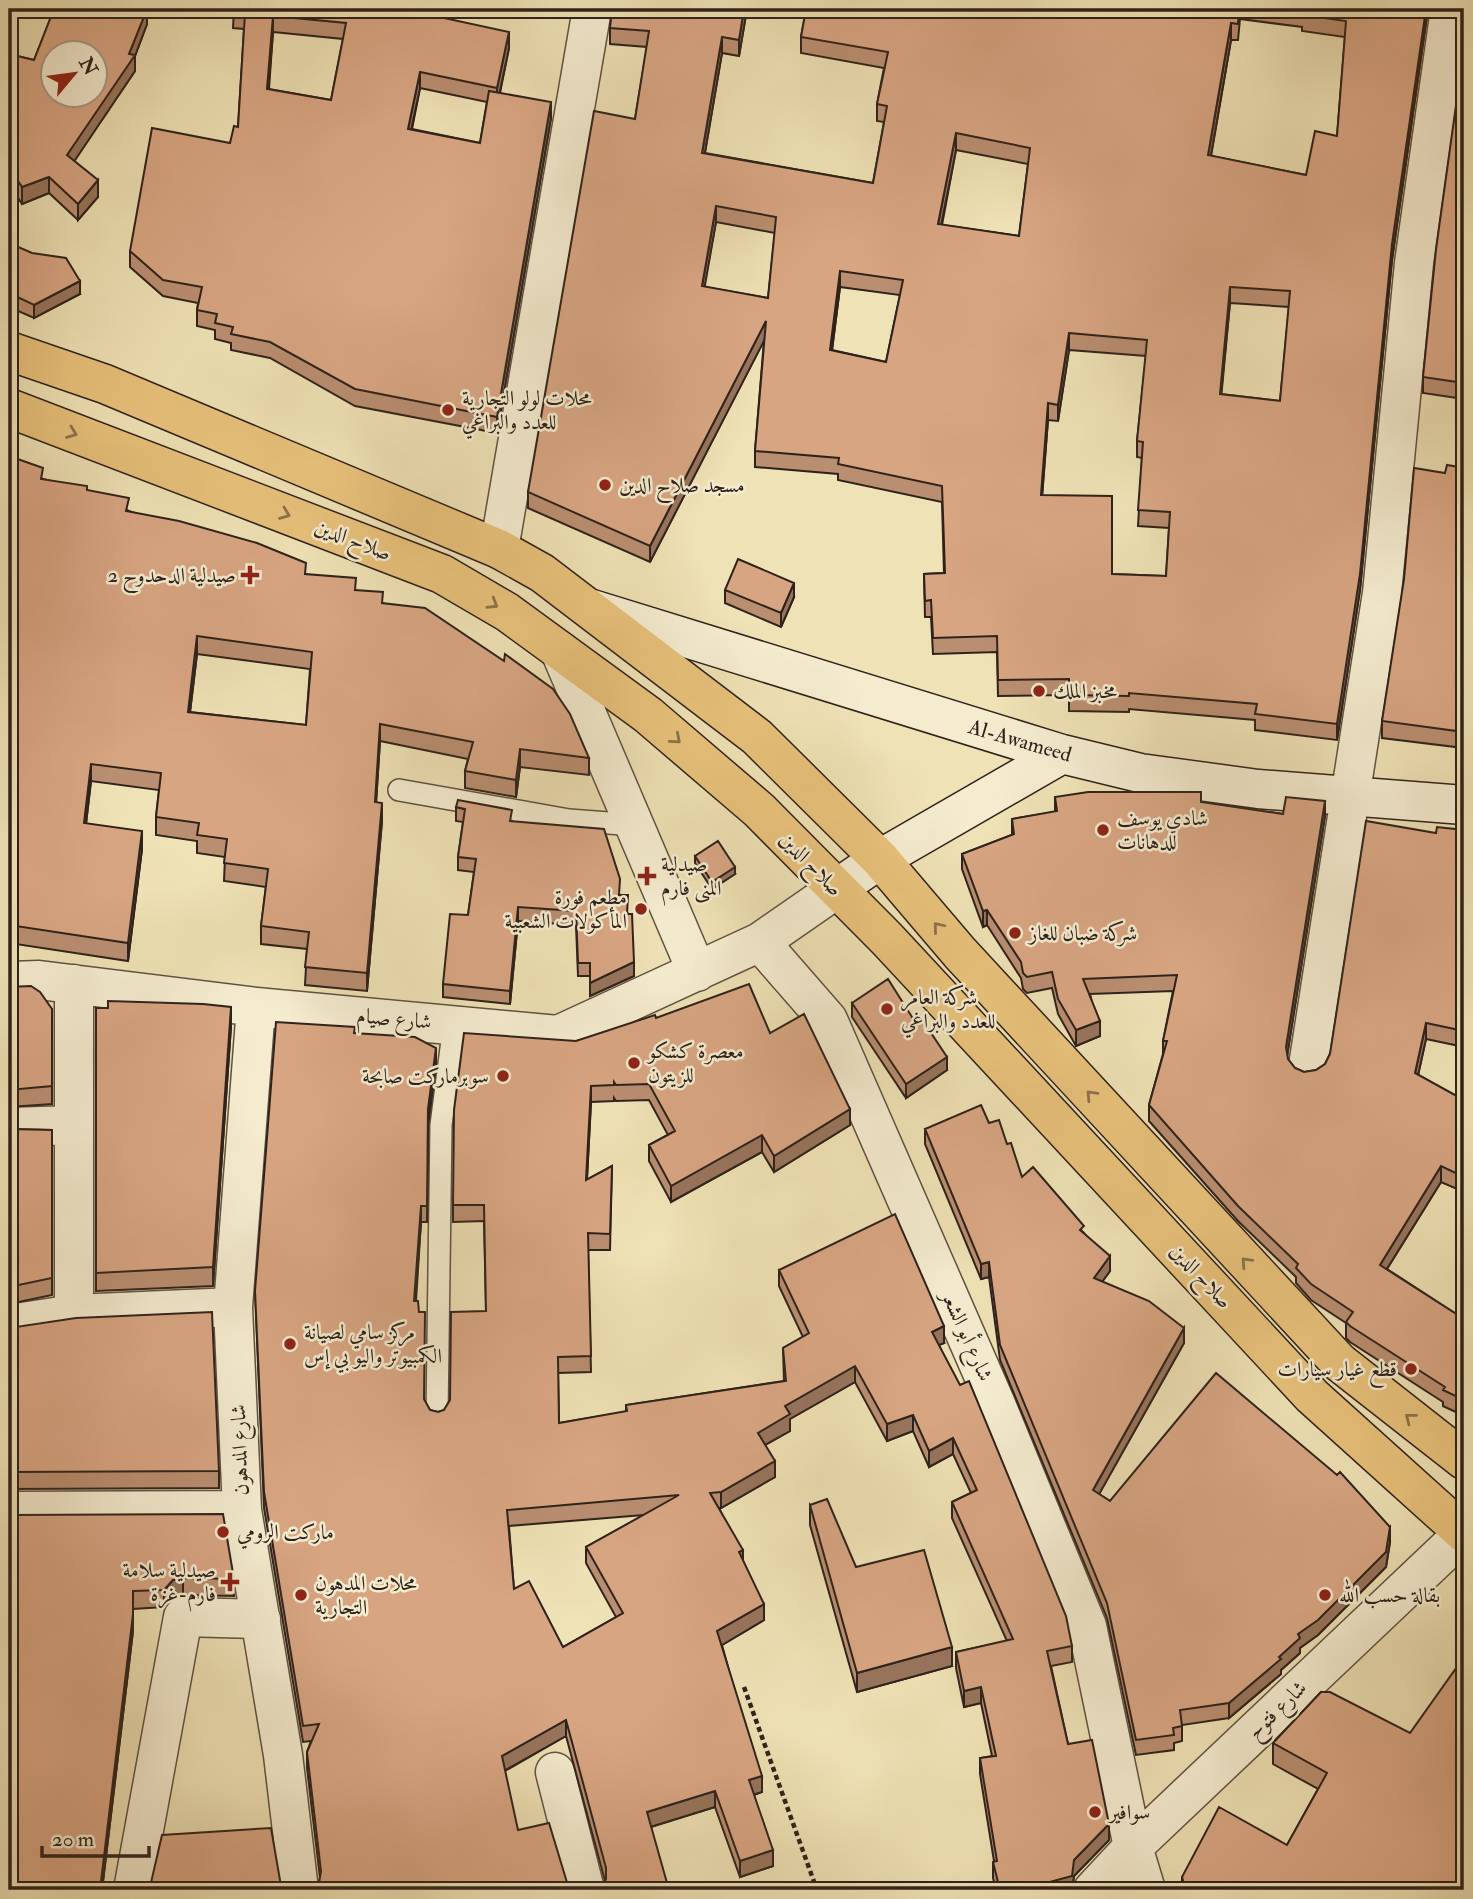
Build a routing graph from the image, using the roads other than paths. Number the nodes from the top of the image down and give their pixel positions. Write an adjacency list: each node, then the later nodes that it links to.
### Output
1 (592, 9): 5 (street)
2 (1450, 9): 10 (street)
3 (9, 351): 5 (highway, صلاح الدين)
4 (9, 408): 7 (highway, صلاح الدين, one-way to 7)
5 (499, 549): 6 (highway, صلاح الدين)
6 (590, 609): 8 (street, Al-Awameed); 13 (highway, صلاح الدين)
7 (561, 651): 12 (street); 14 (highway, صلاح الدين, one-way to 14)
8 (1062, 754): 10 (street, Al-Awameed); 13 (street)
9 (399, 790): 12 (lane)
10 (1351, 794): 11 (street, Al-Awameed); 21 (street)
11 (1464, 805)
12 (635, 825): 16 (street)
13 (880, 859): 14 (street); 28 (highway, صلاح الدين, one-way to 13)
14 (835, 890): 15 (street); 31 (highway, صلاح الدين)
15 (760, 942): 16 (street, شارع صيام); 34 (street, شارع أبو الشعر)
16 (697, 972): 20 (street, شارع صيام)
17 (9, 981): 18 (street, شارع صيام)
18 (74, 984): 19 (street, شارع صيام); 22 (street)
19 (256, 1007): 20 (street, شارع صيام); 24 (street, شارع المدهون)
20 (454, 1025): 27 (lane)
21 (1308, 1066)
22 (74, 1125): 23 (street); 25 (street)
23 (9, 1127)
24 (233, 1307): 25 (street); 29 (street, شارع المدهون)
25 (74, 1314): 26 (street)
26 (9, 1324)
27 (437, 1415)
28 (1464, 1460)
29 (242, 1510): 30 (street); 32 (street, شارع المدهون)
30 (9, 1511)
31 (1464, 1533): 34 (street, شارع فتوح)
32 (261, 1619): 35 (street); 36 (street, شارع المدهون)
33 (555, 1772): 37 (street)
34 (1133, 1847): 38 (street, شارع فتوح); 39 (street, شارع أبو الشعر)
35 (133, 1890)
36 (299, 1890)
37 (584, 1890)
38 (1093, 1890)
39 (1146, 1890)

